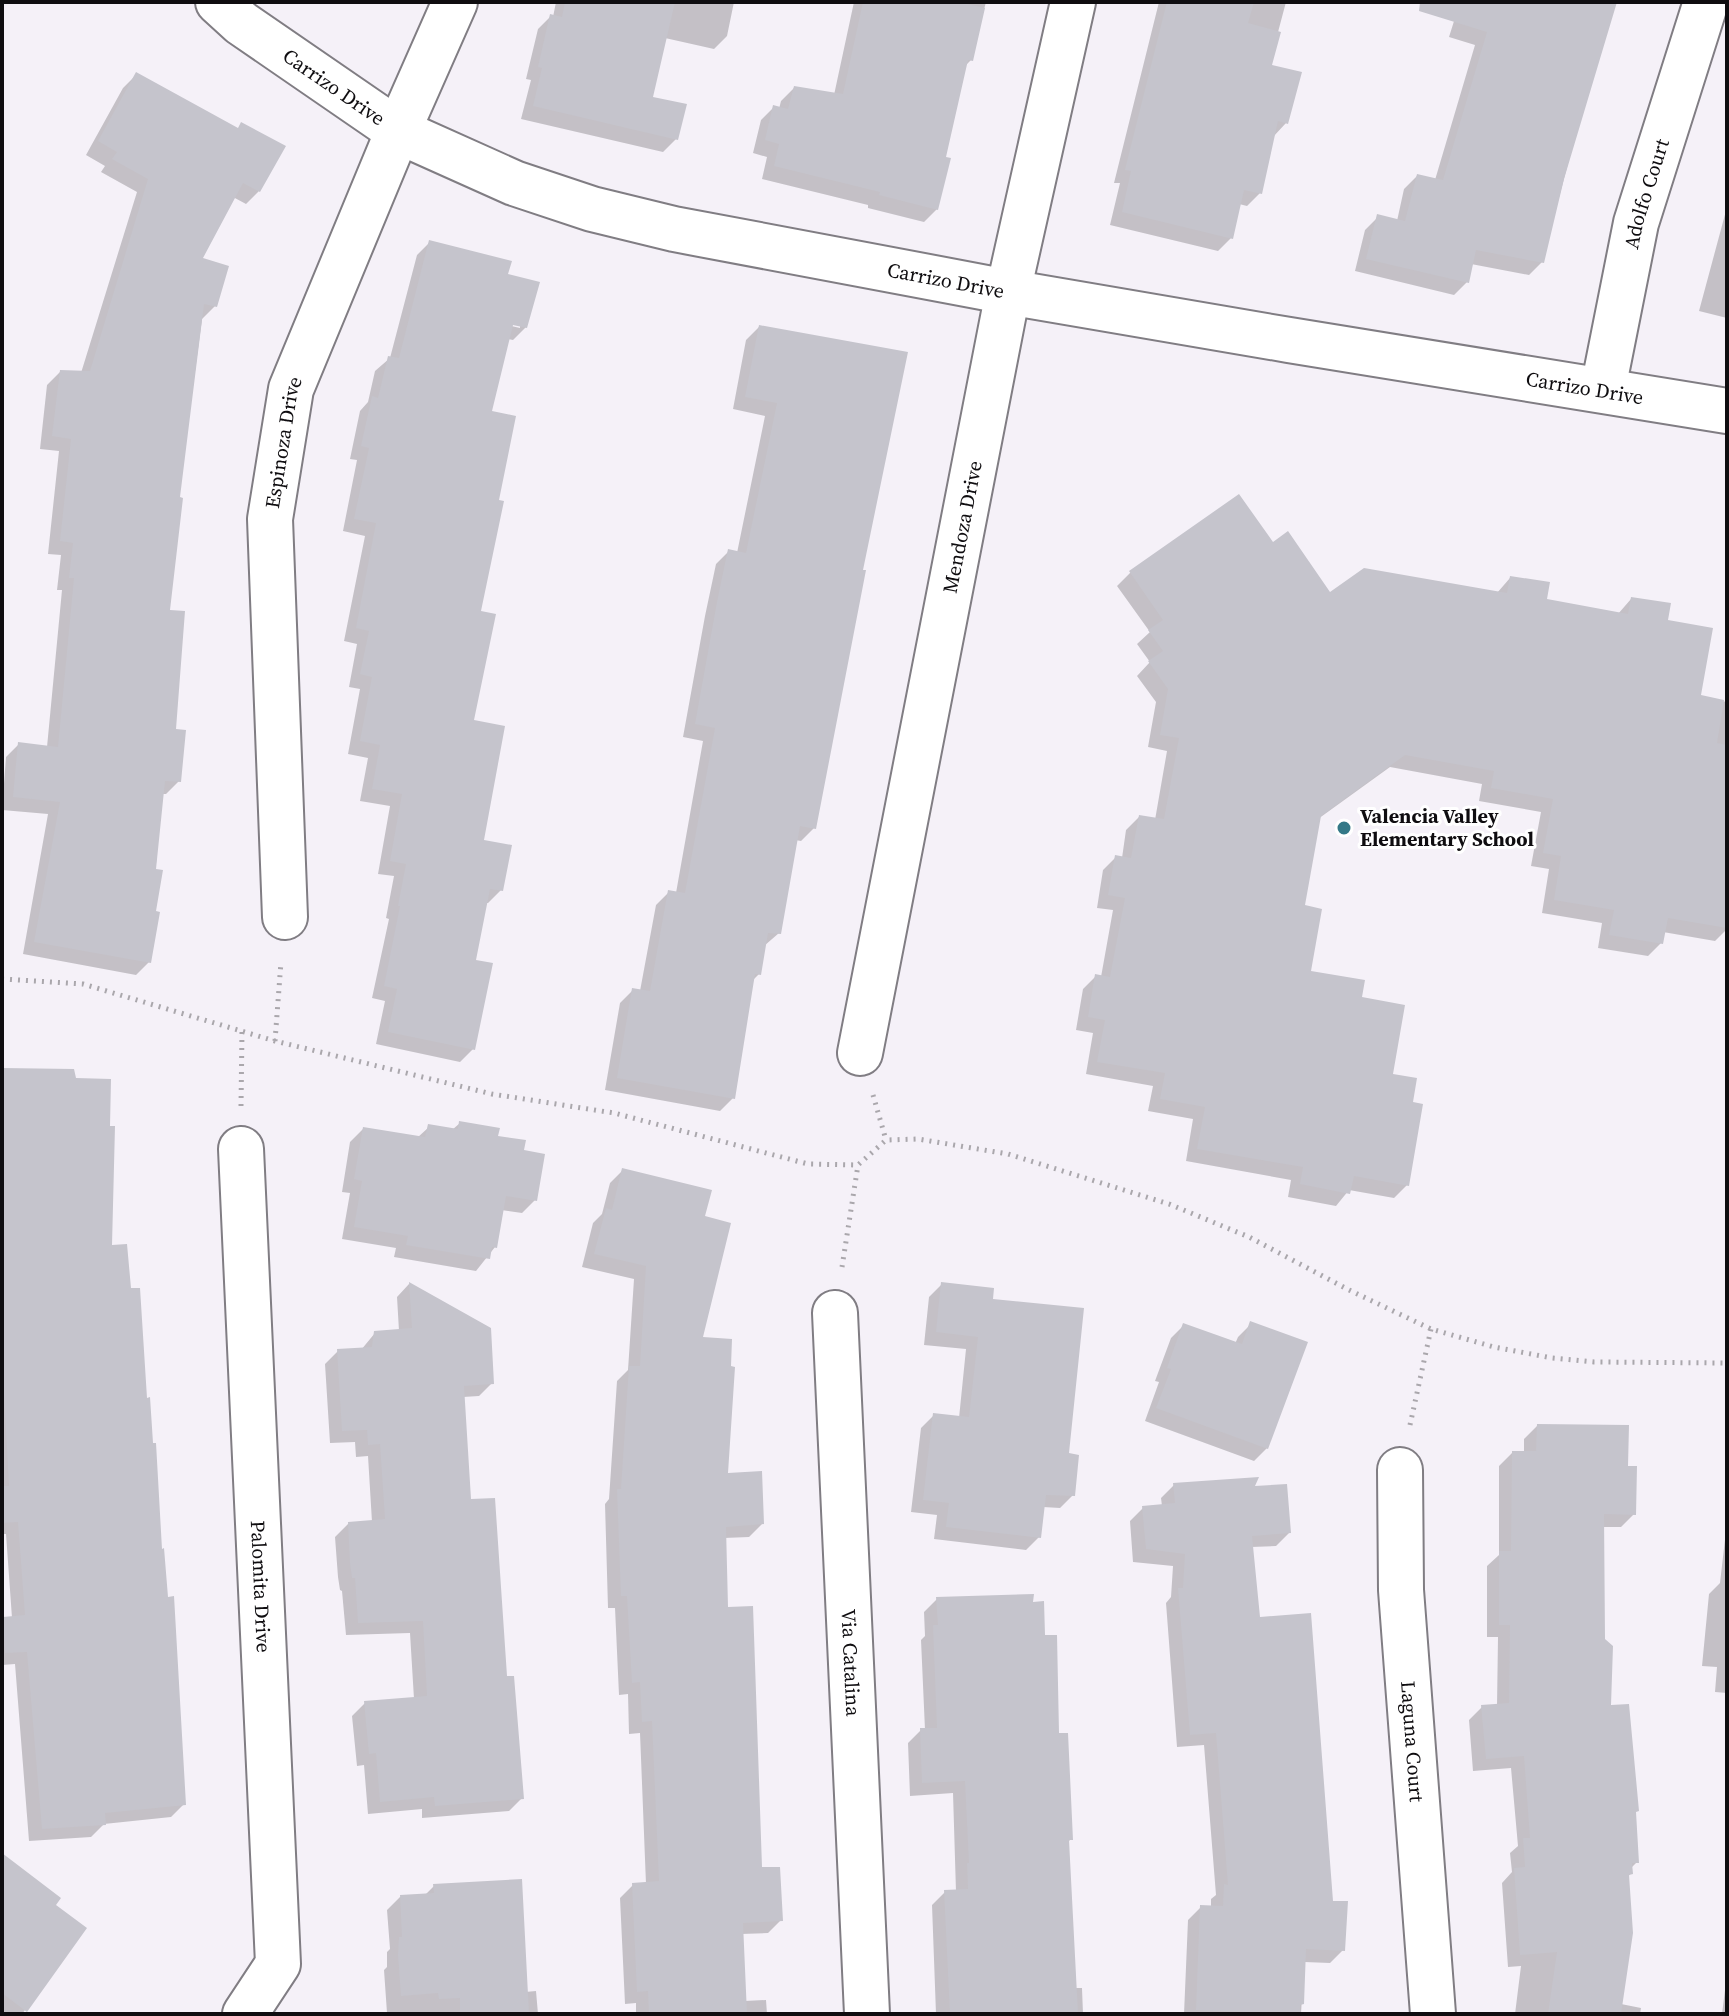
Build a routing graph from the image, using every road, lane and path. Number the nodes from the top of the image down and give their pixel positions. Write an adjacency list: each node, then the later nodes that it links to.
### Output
1 (218, 2): 5 (street, Carrizo Drive)
2 (455, 2): 5 (street, Espinoza Drive)
3 (1073, 2): 6 (street, Mendoza Drive)
4 (1706, 2): 7 (street, Adolfo Court)
5 (398, 131): 6 (street, Carrizo Drive); 9 (street, Espinoza Drive)
6 (1008, 292): 7 (street, Carrizo Drive); 13 (street, Mendoza Drive)
7 (1603, 389): 8 (street, Carrizo Drive)
8 (1727, 411)
9 (285, 917): 12 (path)
10 (2, 979): 11 (path)
11 (242, 1031): 12 (path); 14 (path)
12 (275, 1041): 15 (path)
13 (860, 1053)
14 (241, 1149): 20 (street, Palomita Drive)
15 (858, 1165): 16 (path); 17 (path)
16 (835, 1313): 21 (street, Via Catalina)
17 (1431, 1329): 18 (path); 19 (path)
18 (1727, 1363)
19 (1400, 1470): 22 (street, Laguna Court)
20 (245, 2014)
21 (867, 2014)
22 (1433, 2014)

